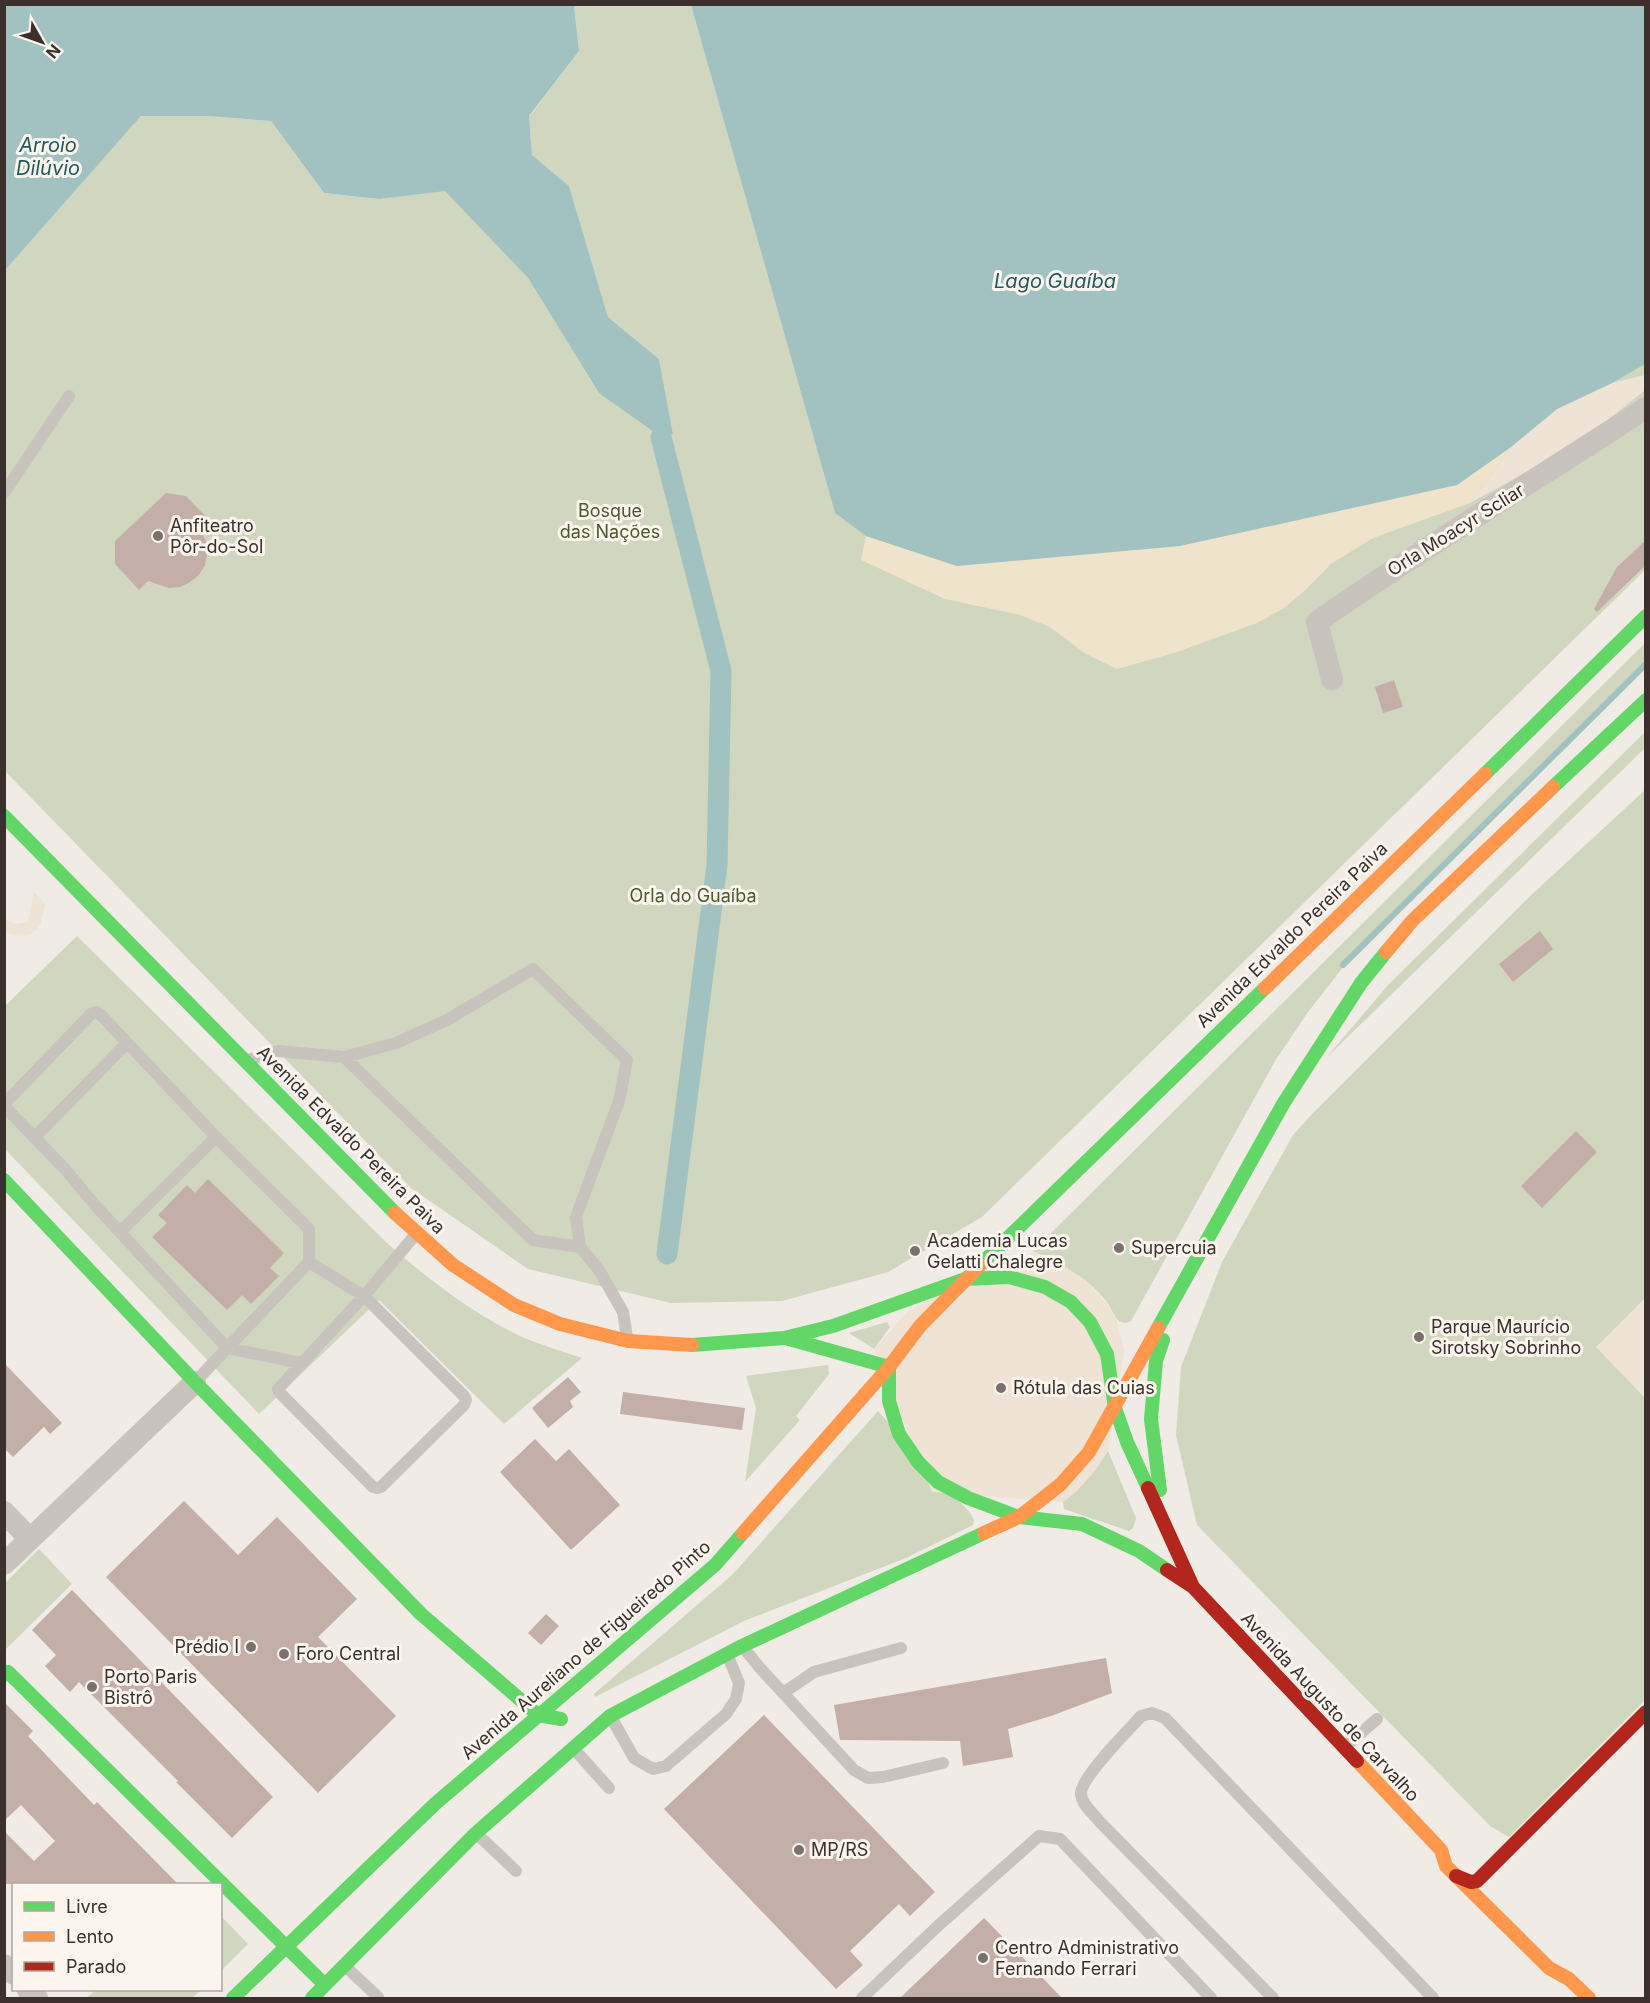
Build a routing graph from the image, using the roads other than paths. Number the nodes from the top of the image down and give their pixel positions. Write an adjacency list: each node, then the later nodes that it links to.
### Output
1 (69, 396): 3 (lane)
2 (1646, 408): 5 (street, Orla Moacyr Scliar)
3 (4, 493)
4 (1646, 616): 18 (main road, Avenida Edvaldo Pereira Paiva)
5 (1332, 679)
6 (1646, 700): 19 (main road)
7 (4, 816): 10 (main road, Avenida Edvaldo Pereira Paiva)
8 (127, 1043): 11 (lane); 12 (lane); 12 (lane)
9 (344, 1057): 10 (lane); 16 (lane); 16 (lane)
10 (246, 1061): 15 (main road, Avenida Edvaldo Pereira Paiva)
11 (216, 1137): 14 (lane); 17 (lane)
12 (34, 1138): 14 (lane)
13 (4, 1180): 26 (main road)
14 (120, 1232): 23 (lane)
15 (417, 1233): 20 (lane); 22 (main road, Avenida Edvaldo Pereira Paiva)
16 (580, 1247): 22 (lane)
17 (309, 1262): 20 (lane); 23 (lane)
18 (965, 1279): 21 (main road, Avenida Edvaldo Pereira Paiva); 25 (main road, Avenida Aureliano de Figueiredo Pinto); 27 (main road, Avenida Edvaldo Pereira Paiva)
19 (1181, 1284): 27 (main road); 30 (main road)
20 (364, 1296): 24 (lane); 24 (lane)
21 (784, 1338): 22 (main road, Avenida Edvaldo Pereira Paiva); 25 (main road, Avenida Edvaldo Pereira Paiva)
22 (628, 1341)
23 (227, 1348): 24 (lane); 26 (lane)
24 (301, 1363)
25 (889, 1367): 29 (main road, Avenida Augusto de Carvalho); 40 (main road, Avenida Aureliano de Figueiredo Pinto)
26 (195, 1382): 31 (street); 40 (main road)
27 (1115, 1408): 29 (main road); 30 (main road, Avenida Augusto de Carvalho)
28 (4, 1512): 31 (street)
29 (1019, 1517): 33 (main road, Avenida Augusto de Carvalho); 34 (main road)
30 (1165, 1528): 33 (main road, Avenida Augusto de Carvalho)
31 (30, 1539): 32 (street)
32 (4, 1564)
33 (1193, 1587): 44 (main road, Avenida Augusto de Carvalho)
34 (742, 1646): 36 (main road); 38 (lane)
35 (901, 1648): 38 (lane)
36 (727, 1654): 41 (main road); 41 (lane)
37 (4, 1675): 52 (main road)
38 (783, 1693): 45 (lane)
39 (1646, 1712): 51 (main road)
40 (538, 1715): 41 (main road); 52 (main road, Avenida Aureliano de Figueiredo Pinto)
41 (610, 1716): 43 (main road)
42 (1377, 1719): 44 (lane)
43 (573, 1747): 46 (lane); 47 (main road)
44 (1344, 1748): 48 (main road, Avenida Augusto de Carvalho)
45 (943, 1763)
46 (609, 1788)
47 (477, 1833): 50 (lane); 54 (main road)
48 (1441, 1850): 49 (main road, Avenida Augusto de Carvalho); 51 (main road, Avenida Augusto de Carvalho)
49 (1457, 1856)
50 (516, 1871)
51 (1456, 1876): 55 (main road, Avenida Augusto de Carvalho)
52 (286, 1946): 56 (main road); 58 (main road, Avenida Aureliano de Figueiredo Pinto)
53 (1564, 1963): 55 (main road, Avenida Augusto de Carvalho)
54 (344, 1965): 56 (main road); 57 (lane)
55 (1569, 1979): 64 (main road, Avenida Augusto de Carvalho)
56 (326, 1985): 59 (main road)
57 (378, 1997)
58 (233, 1998)
59 (312, 1998)
60 (862, 1998): 61 (lane)
61 (1211, 1998)
62 (1273, 1998): 63 (lane)
63 (1432, 1998)
64 (1589, 1998)

